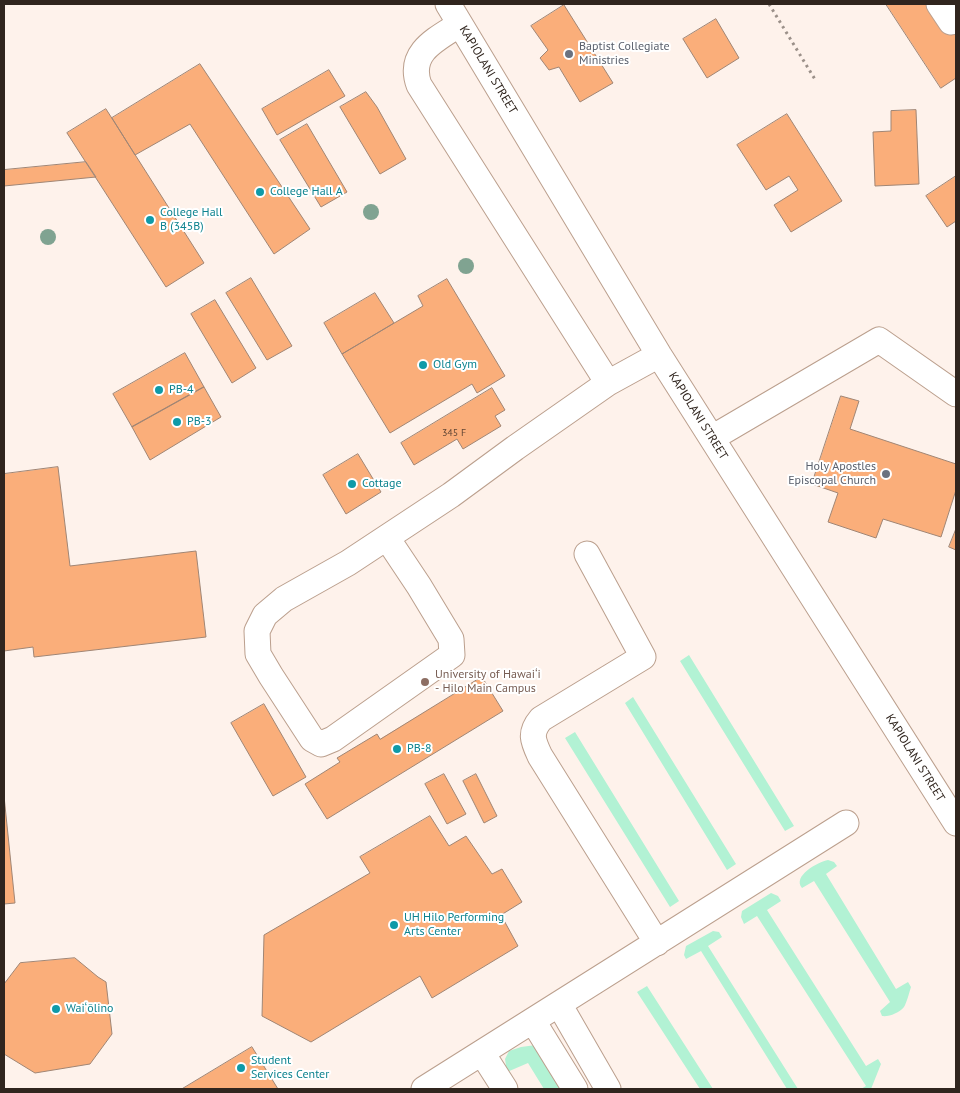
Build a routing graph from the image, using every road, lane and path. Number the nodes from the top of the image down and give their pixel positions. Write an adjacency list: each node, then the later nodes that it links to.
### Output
1 (769, 4): 5 (path)
2 (939, 4): 4 (street)
3 (454, 14): 6 (street, KAPIOLANI STREET); 7 (street)
4 (956, 18)
5 (816, 81)
6 (659, 355): 7 (street); 9 (street, KAPIOLANI STREET)
7 (608, 383): 10 (street)
8 (956, 394): 9 (street)
9 (712, 438): 13 (street, KAPIOLANI STREET)
10 (388, 538): 10 (street)
11 (587, 554): 14 (street)
12 (846, 823): 14 (street)
13 (956, 823)
14 (657, 943): 15 (street)
15 (559, 1004): 16 (street); 21 (street)
16 (532, 1021): 17 (street); 20 (street)
17 (482, 1053): 18 (street); 19 (street)
18 (424, 1089)
19 (505, 1089)
20 (575, 1089)
21 (608, 1089)

